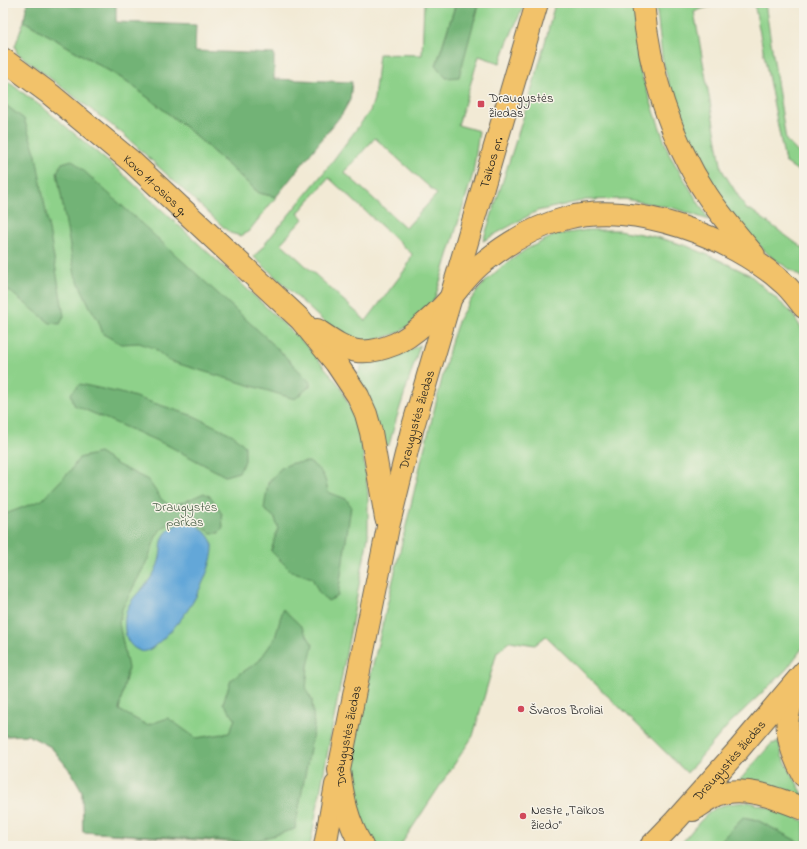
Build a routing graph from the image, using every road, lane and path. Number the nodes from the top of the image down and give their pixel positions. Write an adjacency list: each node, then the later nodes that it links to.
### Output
1 (537, 3): 7 (main road, Taikos pr.)
2 (643, 3): 4 (main road)
3 (3, 59): 9 (main road, Kovo 11-osios g.)
4 (763, 267): 5 (main road, Draugystės žiedas); 7 (main road, Draugystės žiedas)
5 (784, 283): 6 (main road); 8 (main road, Draugystės žiedas)
6 (804, 292)
7 (451, 298): 9 (main road, Kovo 11-osios g.); 10 (main road, Draugystės žiedas)
8 (804, 307)
9 (301, 320): 10 (main road, Kovo 11-osios g.)
10 (388, 527): 13 (main road, Draugystės žiedas)
11 (800, 677): 12 (main road); 15 (main road, Draugystės žiedas)
12 (800, 769)
13 (339, 770): 16 (main road); 17 (main road, Draugystės žiedas)
14 (804, 809): 15 (main road)
15 (676, 820): 18 (main road, Draugystės žiedas)
16 (325, 846)
17 (362, 846)
18 (651, 846)

